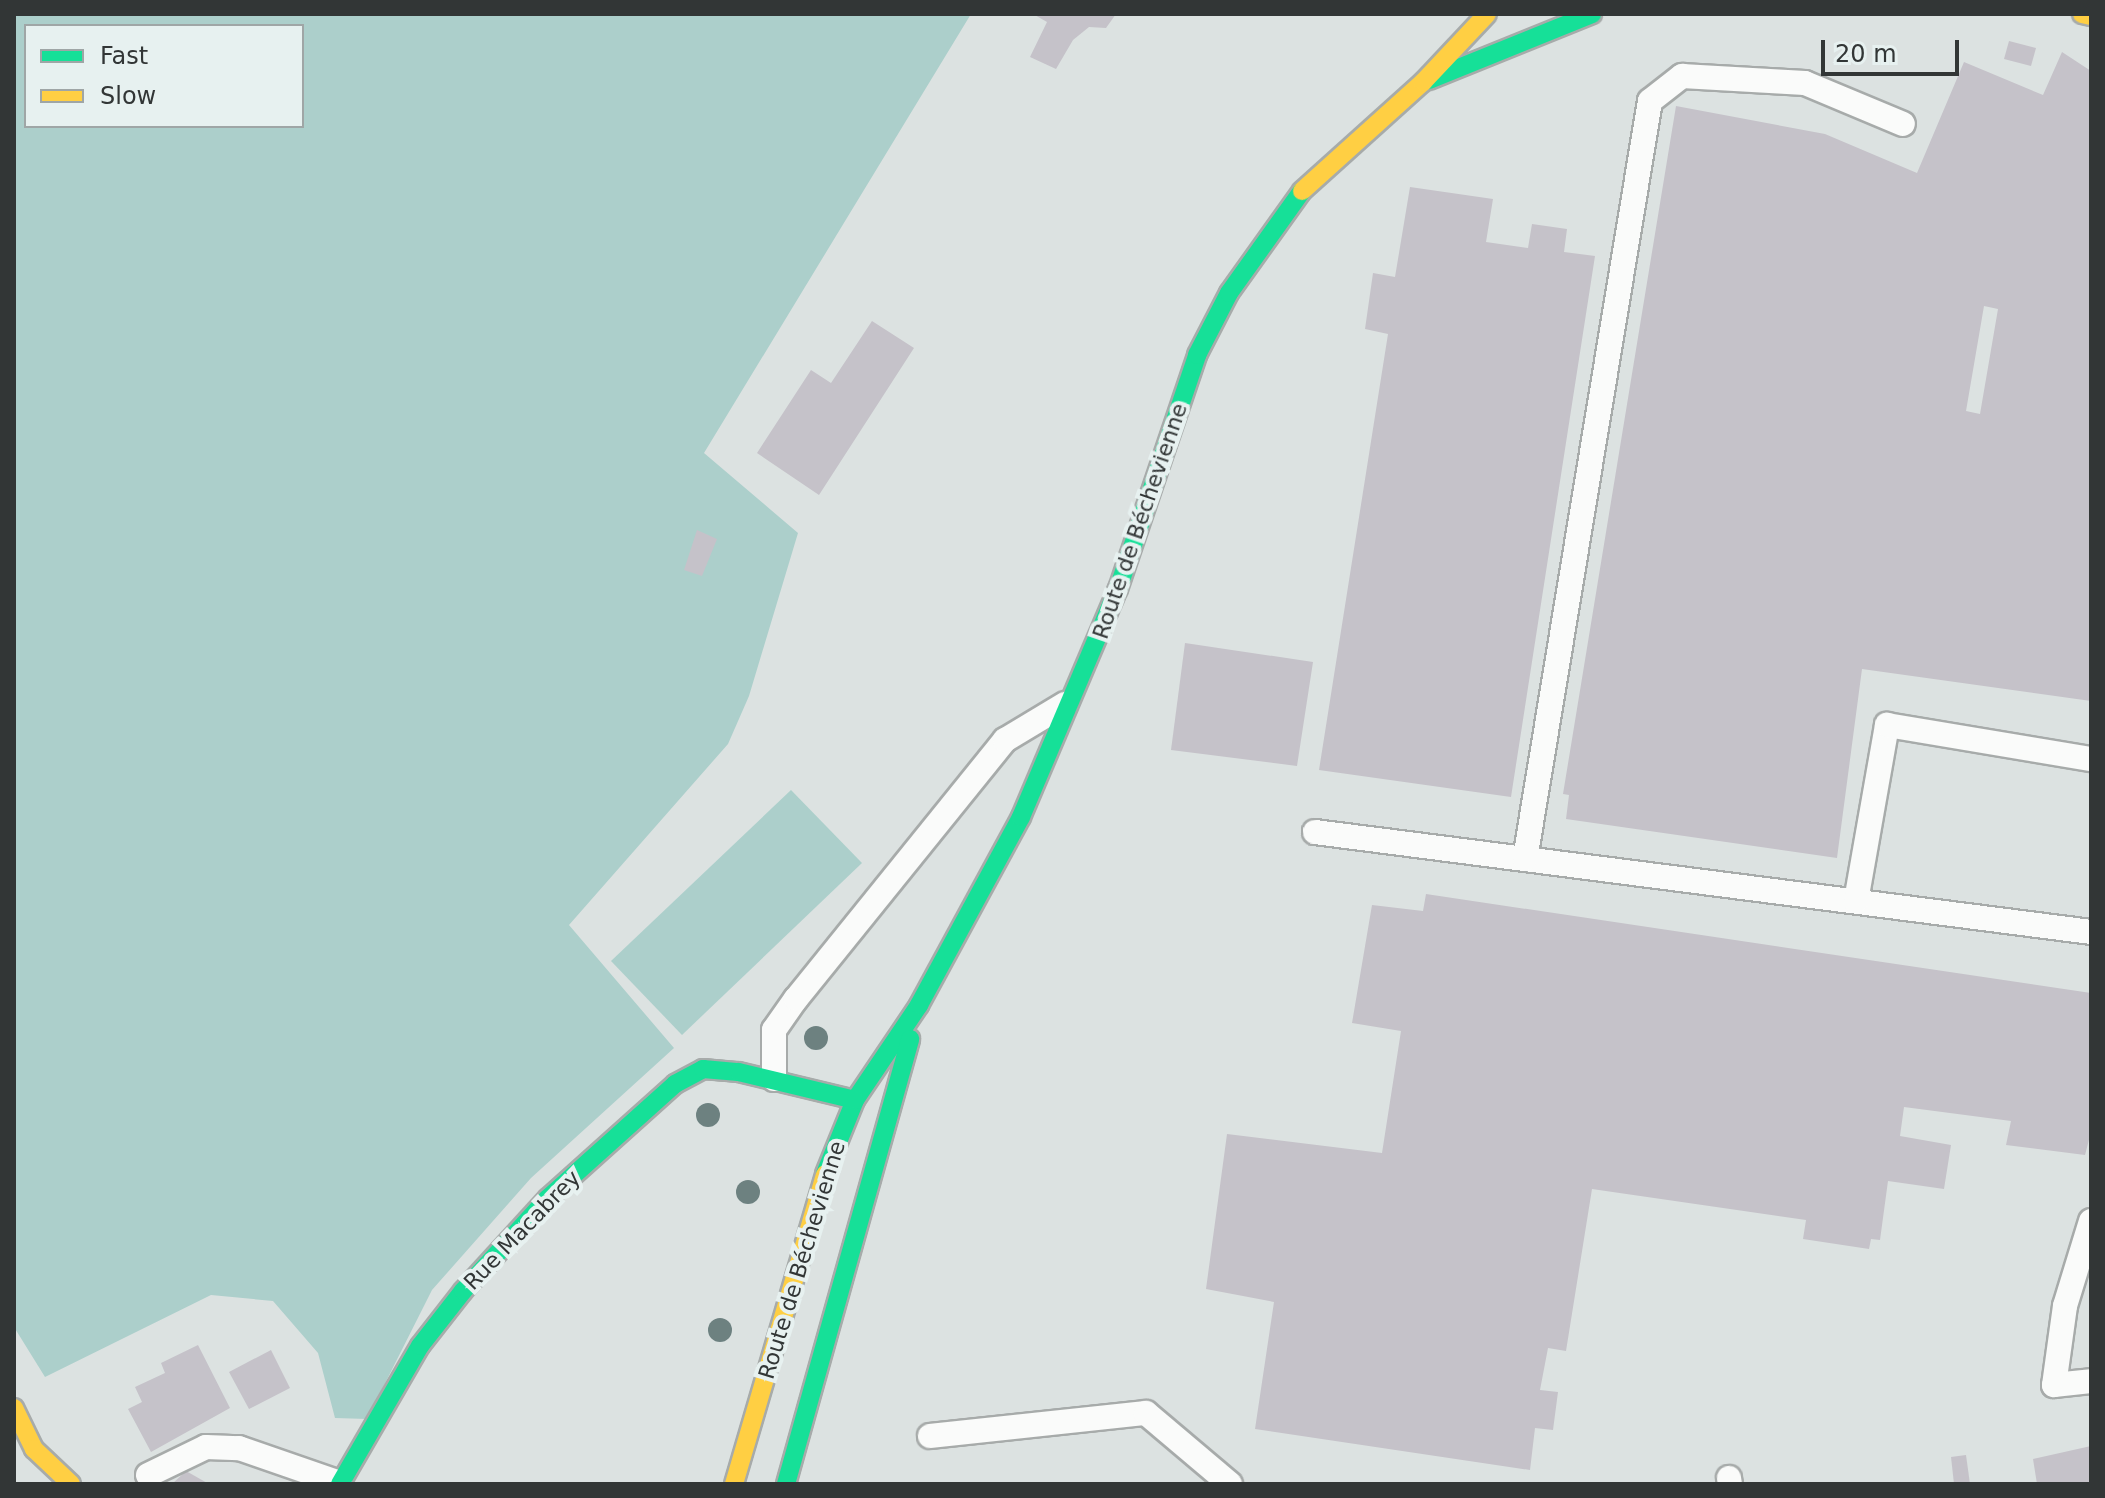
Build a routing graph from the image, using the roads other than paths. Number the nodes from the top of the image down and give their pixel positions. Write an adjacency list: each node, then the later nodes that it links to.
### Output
1 (1487, 14): 5 (street, Route de Béchevienne)
2 (1592, 14): 5 (street, Route de Béchevienne)
3 (2082, 14): 4 (street)
4 (2091, 16)
5 (1423, 82): 7 (street, Route de Béchevienne)
6 (1903, 124): 10 (lane)
7 (1076, 698): 13 (street, Route de Béchevienne); 14 (lane)
8 (2091, 759): 11 (lane)
9 (1315, 832): 10 (lane)
10 (1525, 859): 11 (lane)
11 (1856, 901): 12 (lane)
12 (2091, 932)
13 (919, 1005): 15 (street, Route de Béchevienne); 26 (street, Route de Béchevienne)
14 (774, 1079): 15 (street, Rue Macabrey); 24 (street, Rue Macabrey)
15 (855, 1100): 25 (street, Route de Béchevienne)
16 (2091, 1221): 17 (lane)
17 (2091, 1381)
18 (16, 1412): 20 (street)
19 (930, 1436): 27 (lane)
20 (34, 1449): 21 (street); 23 (street)
21 (35, 1472)
22 (148, 1475): 24 (lane)
23 (71, 1484)
24 (340, 1484)
25 (734, 1484)
26 (786, 1484)
27 (1230, 1484)

